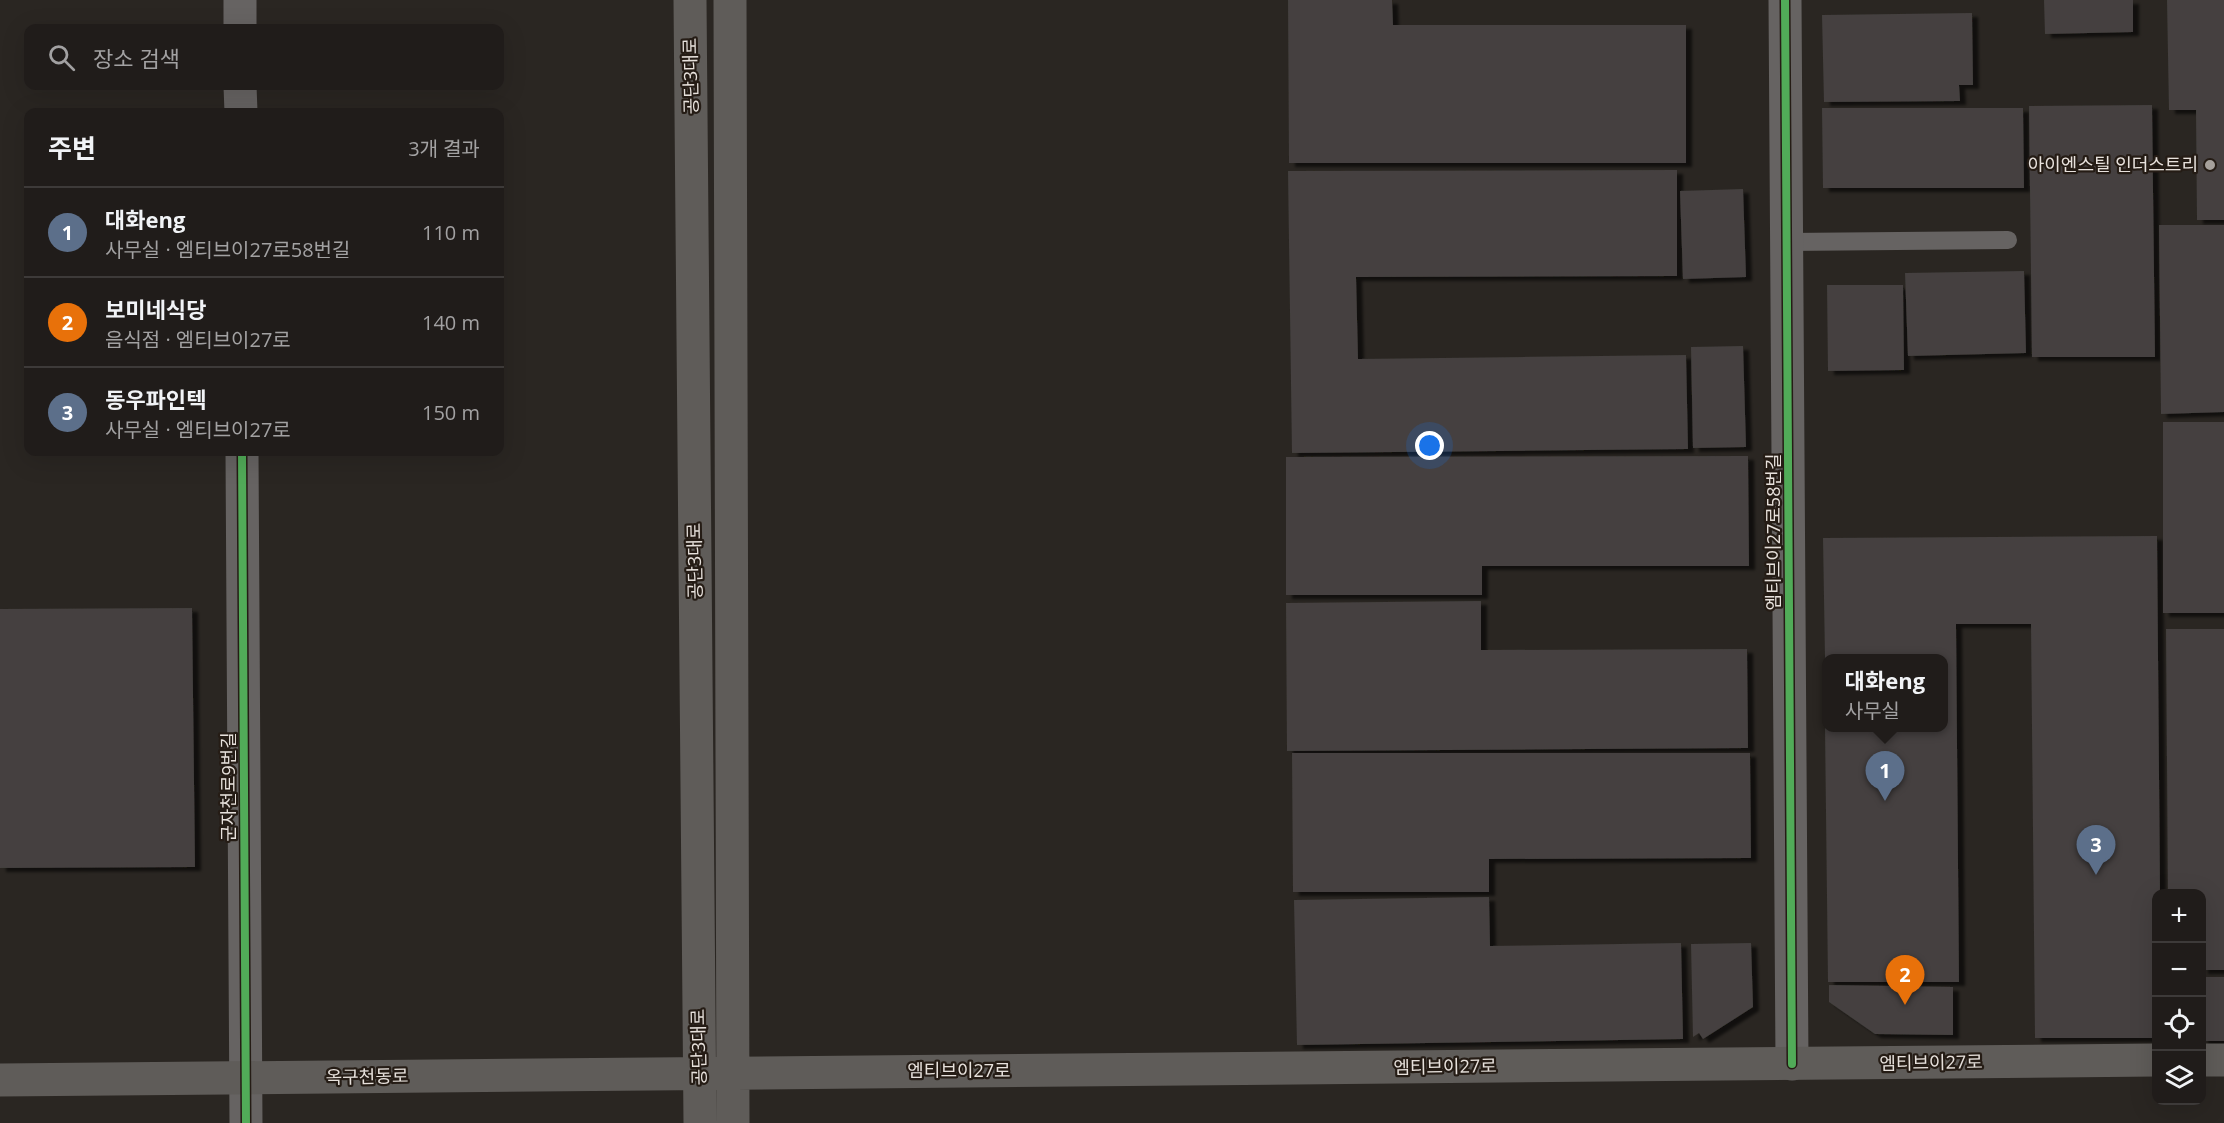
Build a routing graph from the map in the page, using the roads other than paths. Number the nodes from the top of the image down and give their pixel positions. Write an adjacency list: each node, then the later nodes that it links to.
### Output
1 (240, 0): 5 (street)
2 (690, 0): 16 (main road, 공단3대로)
3 (730, 0): 15 (main road, 공단3대로)
4 (1785, 0): 9 (street, 엠티브이27로58번길)
5 (240, 24)
6 (240, 90): 7 (street)
7 (241, 108)
8 (2008, 240): 9 (lane)
9 (1787, 242): 14 (street, 엠티브이27로58번길)
10 (242, 456): 17 (street, 군자천로9번길)
11 (2152, 1060): 14 (main road, 엠티브이27로)
12 (2206, 1060): 13 (main road)
13 (2224, 1060)
14 (1792, 1064): 15 (main road, 엠티브이27로)
15 (733, 1073): 16 (main road, 옥구천동로); 21 (main road, 공단3대로)
16 (700, 1074): 17 (main road, 옥구천동로); 20 (main road, 공단3대로)
17 (246, 1078): 18 (main road, 옥구천동로); 19 (street, 군자천로9번길)
18 (0, 1080)
19 (246, 1123)
20 (700, 1123)
21 (733, 1123)

